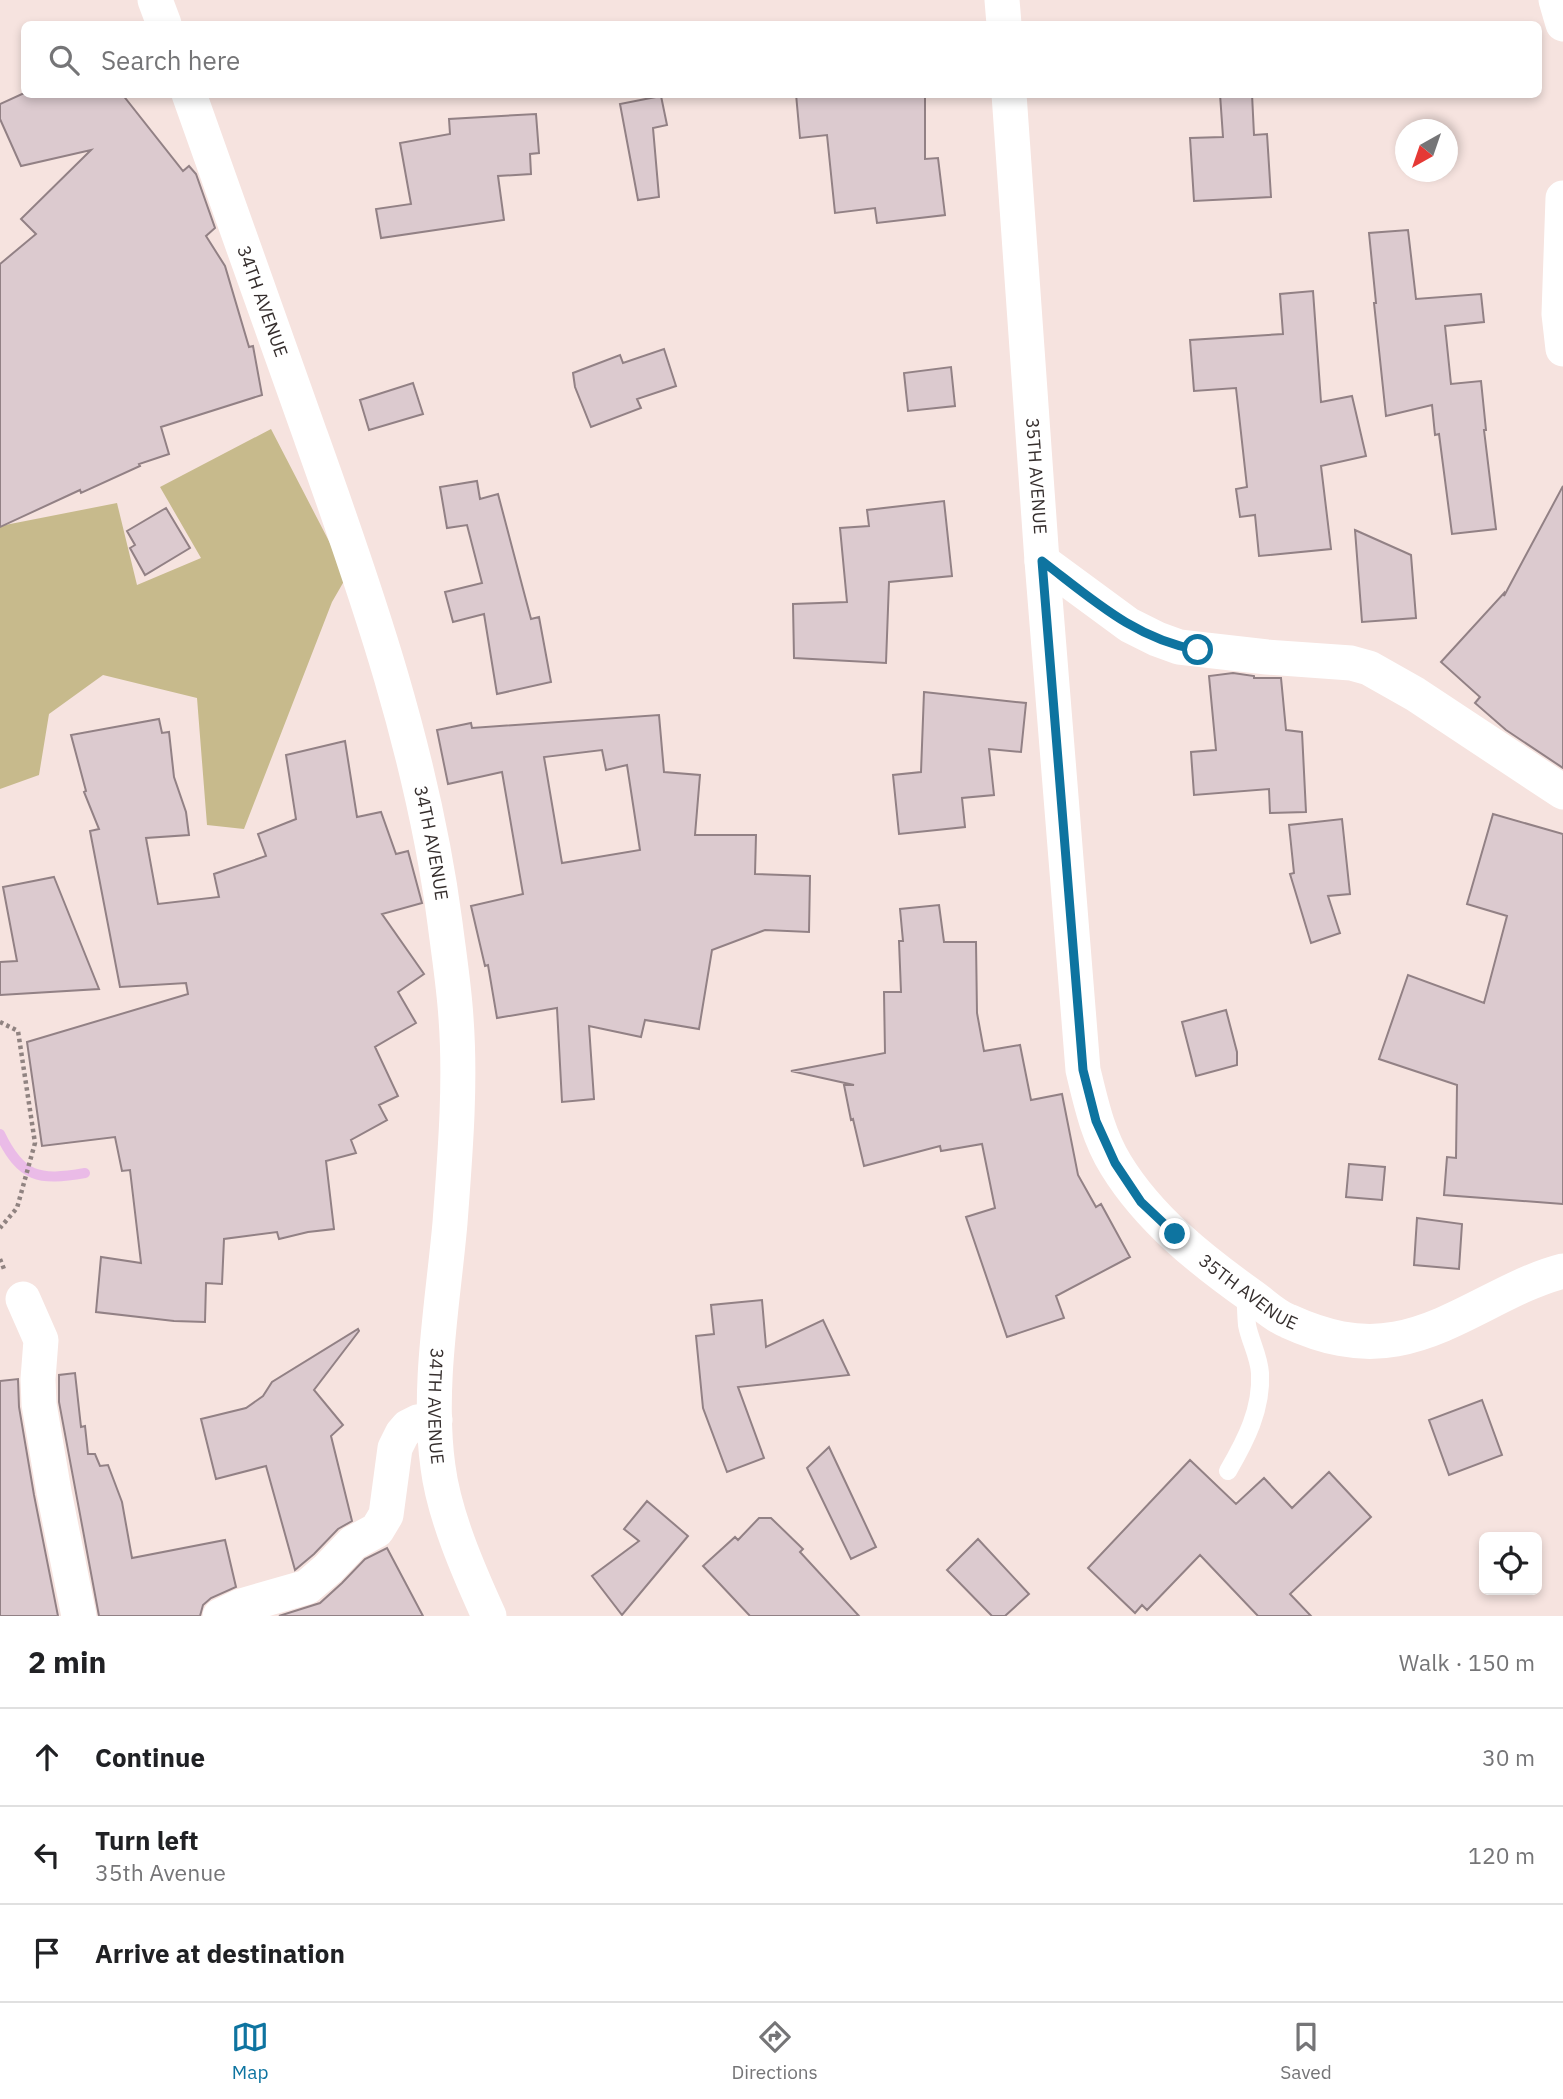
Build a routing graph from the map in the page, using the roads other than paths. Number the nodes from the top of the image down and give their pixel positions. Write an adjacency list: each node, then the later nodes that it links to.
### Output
1 (155, 0): 4 (street)
2 (1002, 0): 5 (street)
3 (1556, 0): 6 (street)
4 (162, 21)
5 (1004, 21)
6 (1563, 24)
7 (190, 98): 16 (street, 34TH AVENUE)
8 (1009, 98): 11 (street, 35TH AVENUE)
9 (1563, 198): 10 (street)
10 (1563, 349)
11 (1042, 561): 12 (street); 14 (street, 35TH AVENUE)
12 (1563, 792)
13 (1563, 1271): 14 (street, 35TH AVENUE)
14 (1245, 1292): 17 (lane)
15 (23, 1299): 18 (street)
16 (435, 1420): 19 (street); 20 (street, 34TH AVENUE)
17 (1228, 1471)
18 (79, 1616)
19 (220, 1616)
20 (489, 1616)

